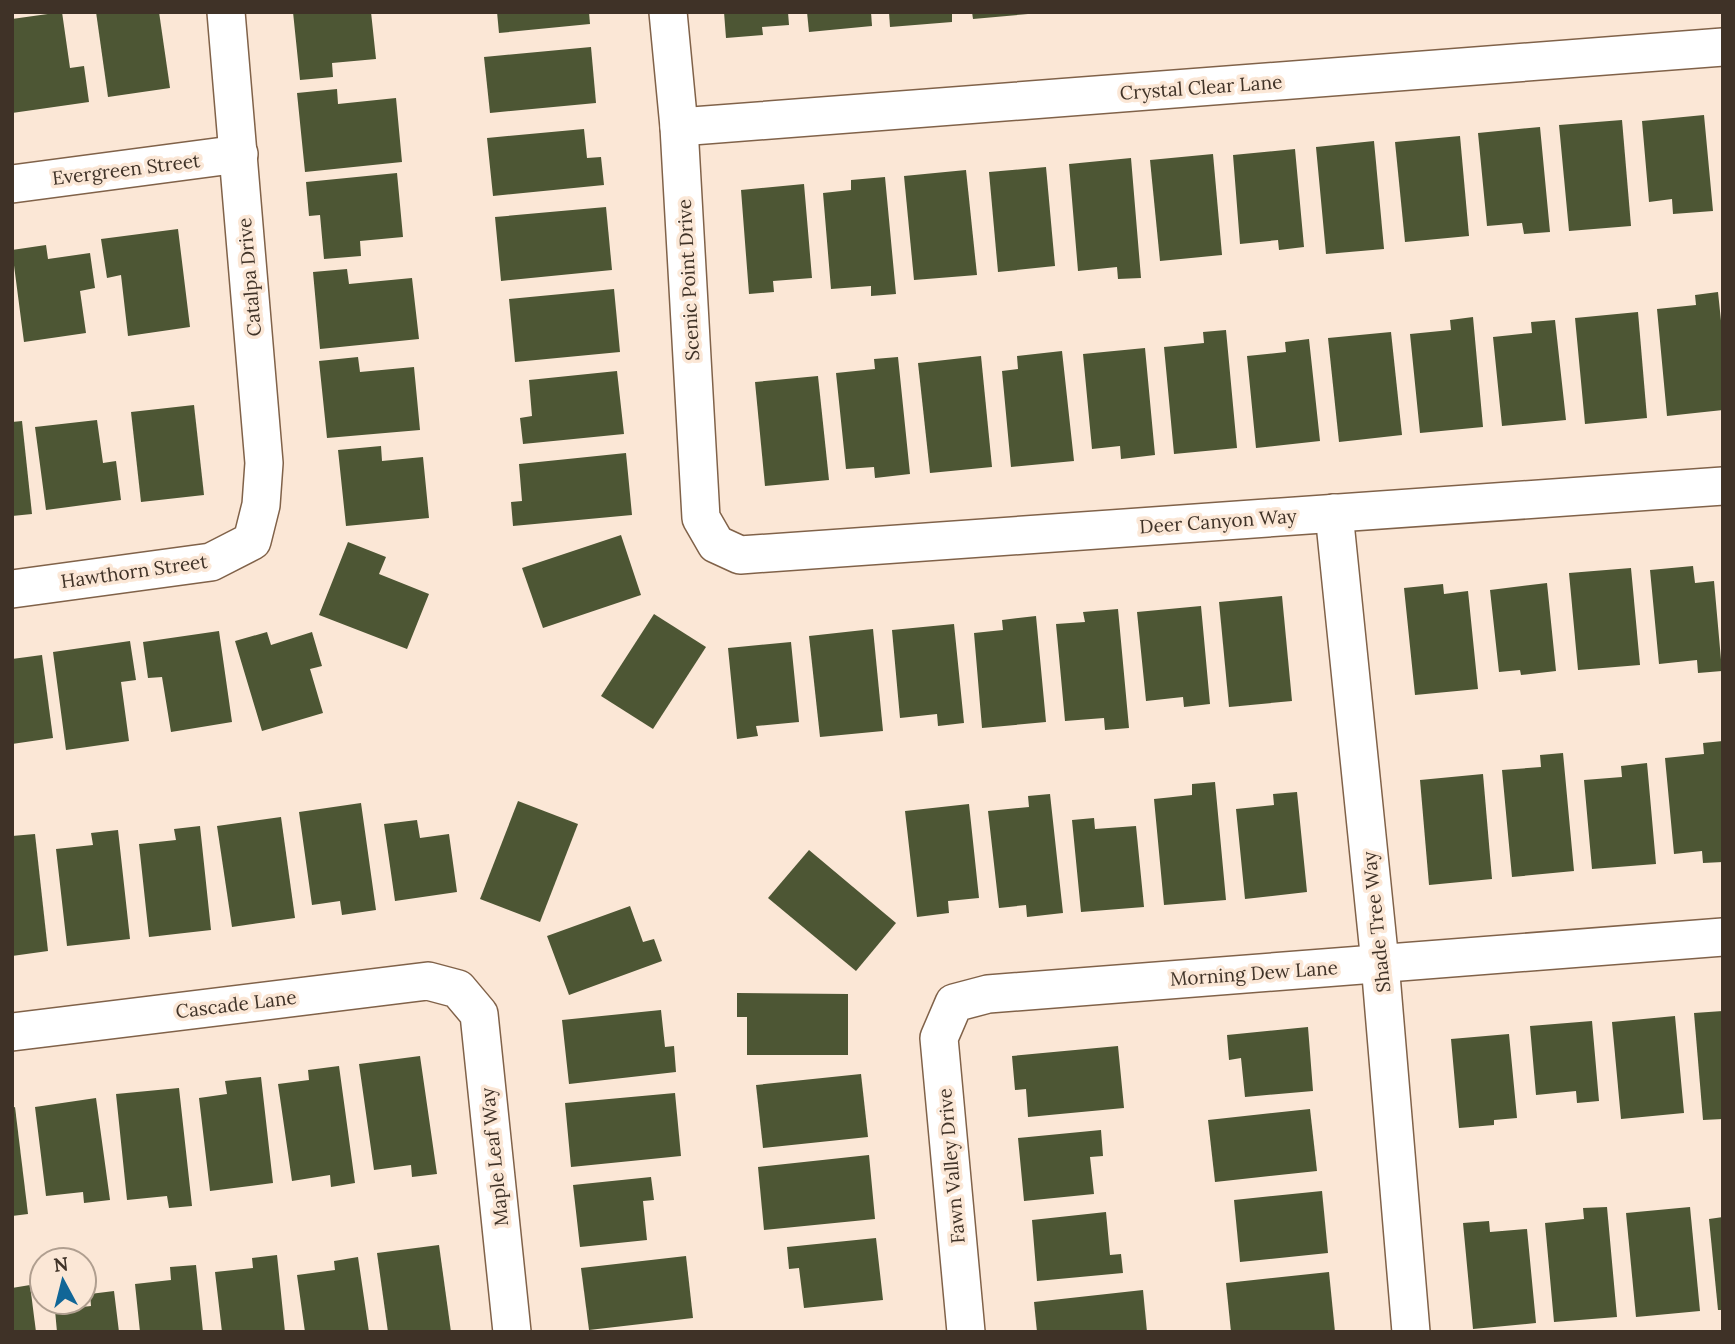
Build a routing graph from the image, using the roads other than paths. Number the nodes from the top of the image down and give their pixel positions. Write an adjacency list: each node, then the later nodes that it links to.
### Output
1 (226, 12): 5 (street, Catalpa Drive)
2 (668, 12): 4 (street, Scenic Point Drive)
3 (1723, 47): 4 (street, Crystal Clear Lane)
4 (679, 127): 10 (street, Scenic Point Drive)
5 (239, 154): 6 (street, Evergreen Street); 9 (street, Catalpa Drive)
6 (12, 184)
7 (1723, 486): 8 (street, Deer Canyon Way)
8 (1334, 513): 10 (street, Deer Canyon Way); 13 (street, Shade Tree Way)
9 (252, 541): 11 (street, Hawthorn Street)
10 (716, 544)
11 (12, 589)
12 (1723, 937): 13 (street, Morning Dew Lane)
13 (1380, 963): 15 (street, Morning Dew Lane); 19 (street, Shade Tree Way)
14 (458, 989): 16 (street, Cascade Lane); 17 (street, Maple Leaf Way)
15 (954, 1003): 18 (street, Fawn Valley Drive)
16 (12, 1032)
17 (512, 1332)
18 (966, 1332)
19 (1410, 1332)

